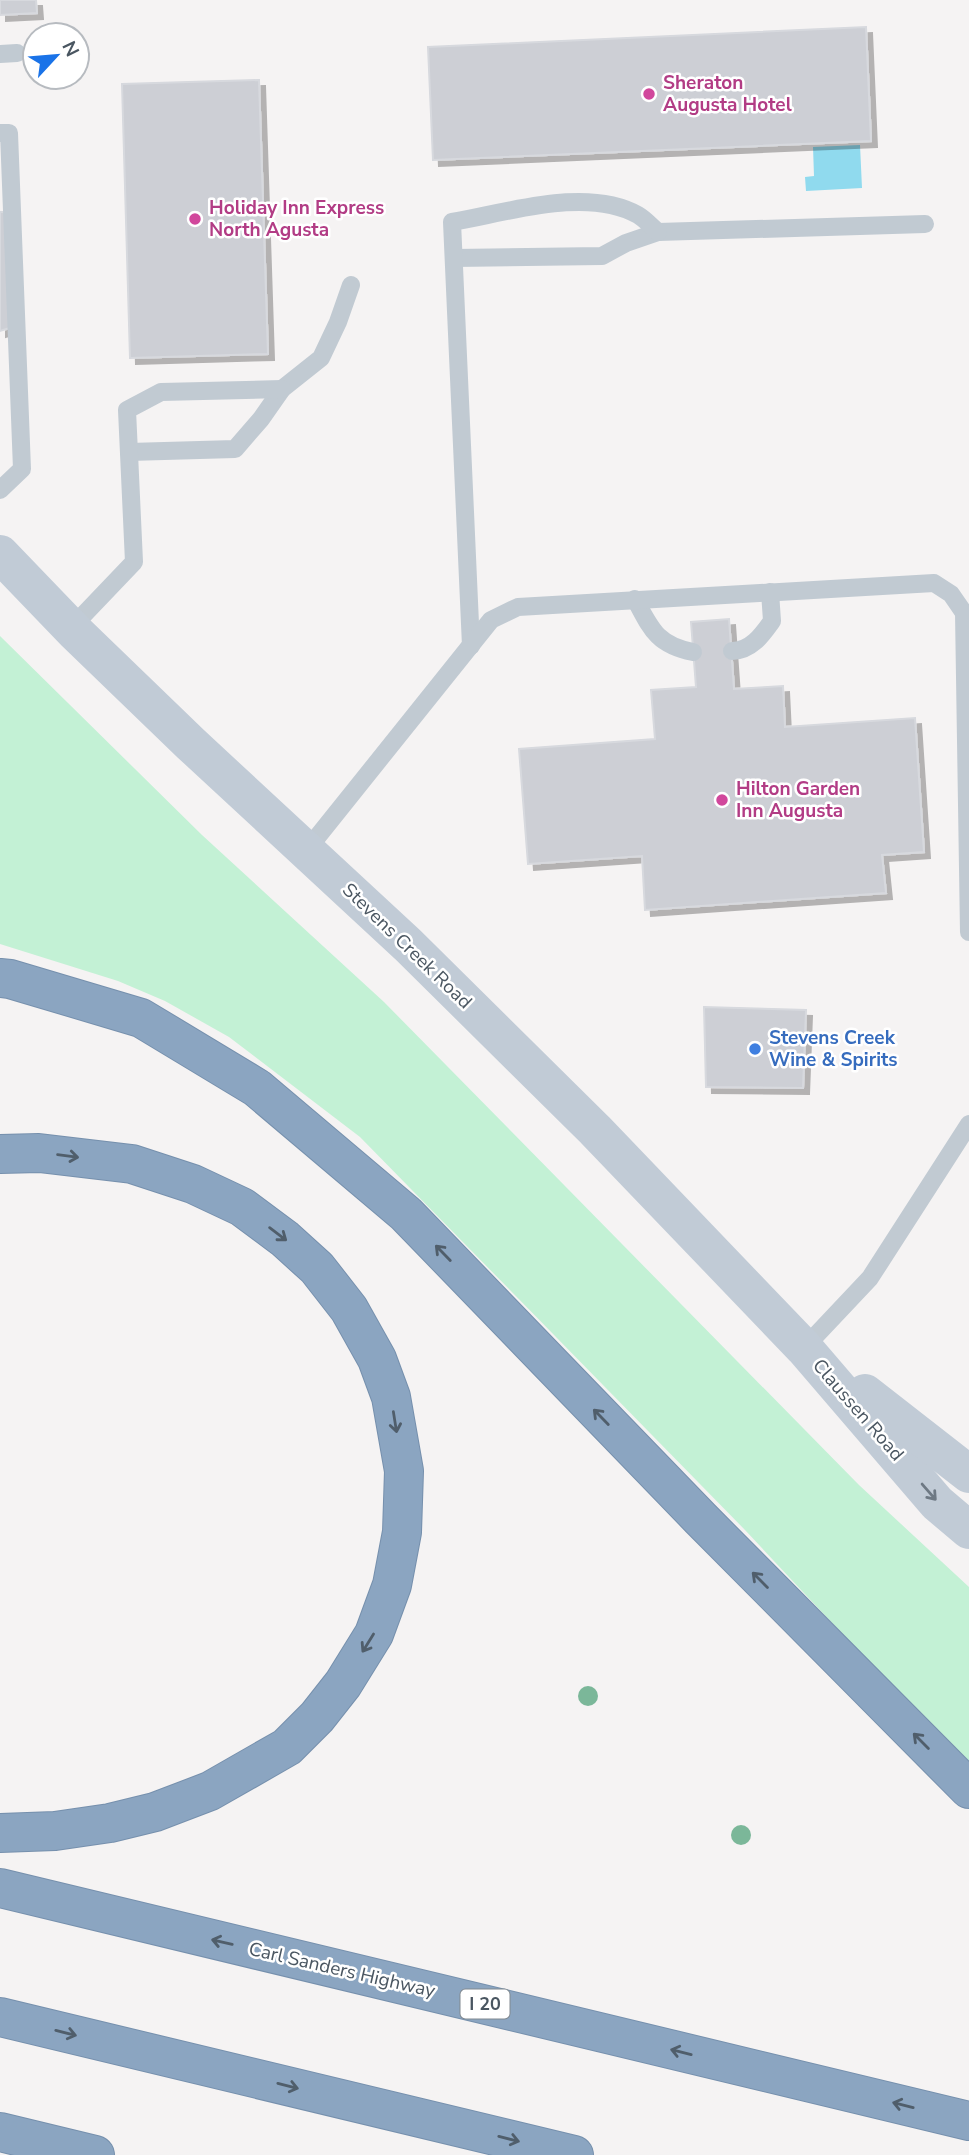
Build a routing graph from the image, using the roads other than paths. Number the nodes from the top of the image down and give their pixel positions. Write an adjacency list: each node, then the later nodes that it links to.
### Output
1 (0, 133): 8 (lane)
2 (925, 224): 3 (lane)
3 (658, 232): 4 (lane); 4 (lane)
4 (454, 258): 13 (lane)
5 (351, 285): 6 (lane)
6 (282, 390): 7 (lane); 7 (lane)
7 (129, 452): 12 (lane)
8 (0, 490)
9 (0, 554): 12 (street, Stevens Creek Road)
10 (770, 592): 11 (lane); 14 (lane); 17 (lane)
11 (635, 599): 13 (lane); 15 (lane)
12 (71, 628): 16 (street, Stevens Creek Road)
13 (471, 646): 16 (lane)
14 (732, 650)
15 (693, 652)
16 (306, 851): 21 (street, Stevens Creek Road)
17 (969, 932)
18 (0, 978): 24 (highway, one-way to 18)
19 (969, 1124): 21 (lane)
20 (0, 1154): 25 (highway, one-way to 25)
21 (804, 1348): 22 (street, Claussen Road); 23 (street, Claussen Road, one-way to 23)
22 (968, 1472)
23 (969, 1530)
24 (969, 1789)
25 (0, 1833)
26 (0, 1888): 28 (highway, Carl Sanders Highway / I 20, one-way to 26)
27 (0, 2017): 31 (highway, one-way to 31)
28 (969, 2121)
29 (0, 2132): 30 (highway)
30 (95, 2155)
31 (574, 2155)

